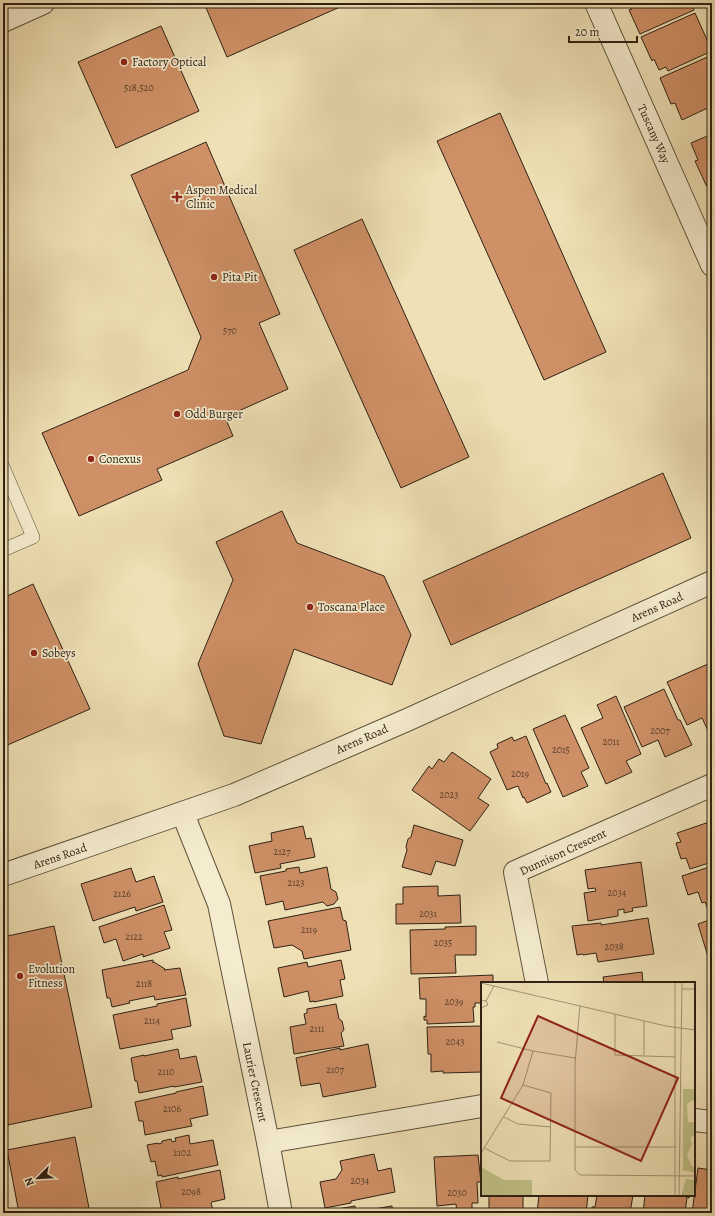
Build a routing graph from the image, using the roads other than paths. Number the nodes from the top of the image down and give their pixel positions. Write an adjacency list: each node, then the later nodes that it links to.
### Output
1 (43, 3): 3 (street)
2 (596, 3): 4 (street, Tuscany Way)
3 (3, 21)
4 (712, 265)
5 (3, 467): 6 (lane)
6 (3, 550)
7 (712, 582): 9 (street, Arens Road)
8 (712, 785): 11 (street, Dunnison Crescent)
9 (183, 814): 10 (street, Arens Road); 15 (street, Laurier Crescent)
10 (3, 875)
11 (537, 982)
12 (481, 1106): 15 (street)
13 (695, 1120): 14 (street)
14 (712, 1122)
15 (268, 1142): 16 (street, Laurier Crescent)
16 (282, 1213)

